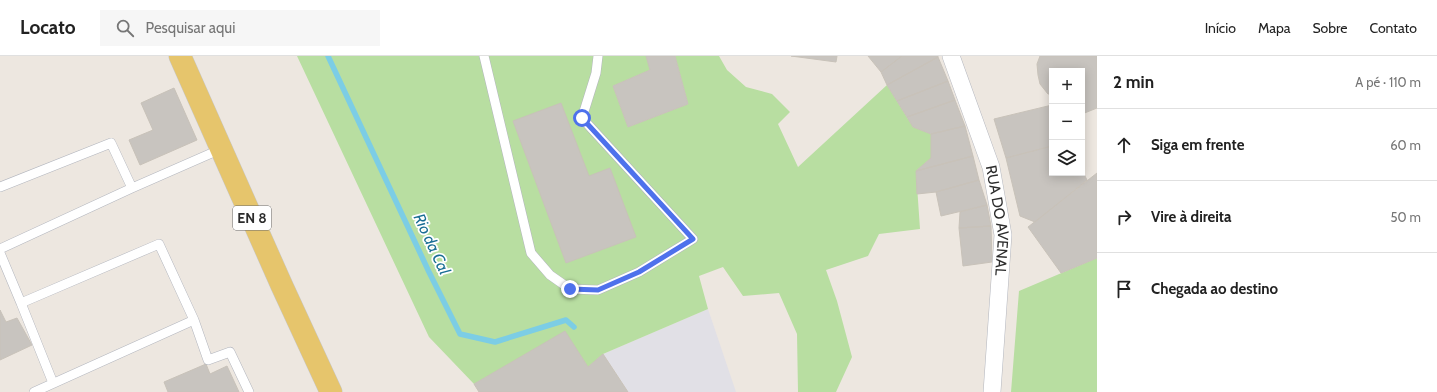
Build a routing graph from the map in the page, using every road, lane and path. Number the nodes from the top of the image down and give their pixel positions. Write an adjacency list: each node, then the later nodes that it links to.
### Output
1 (180, 56): 5 (main road, EN 8)
2 (484, 56): 3 (lane)
3 (598, 56)
4 (951, 56): 16 (street, RUA DO AVENAL)
5 (221, 149): 7 (lane); 15 (main road, EN 8)
6 (0, 187): 7 (lane)
7 (132, 188): 8 (lane)
8 (0, 249)
9 (0, 253): 10 (lane)
10 (20, 303): 11 (lane); 12 (lane)
11 (194, 320): 12 (lane); 14 (lane)
12 (53, 384): 13 (lane)
13 (34, 392)
14 (249, 392)
15 (331, 392)
16 (992, 392)

